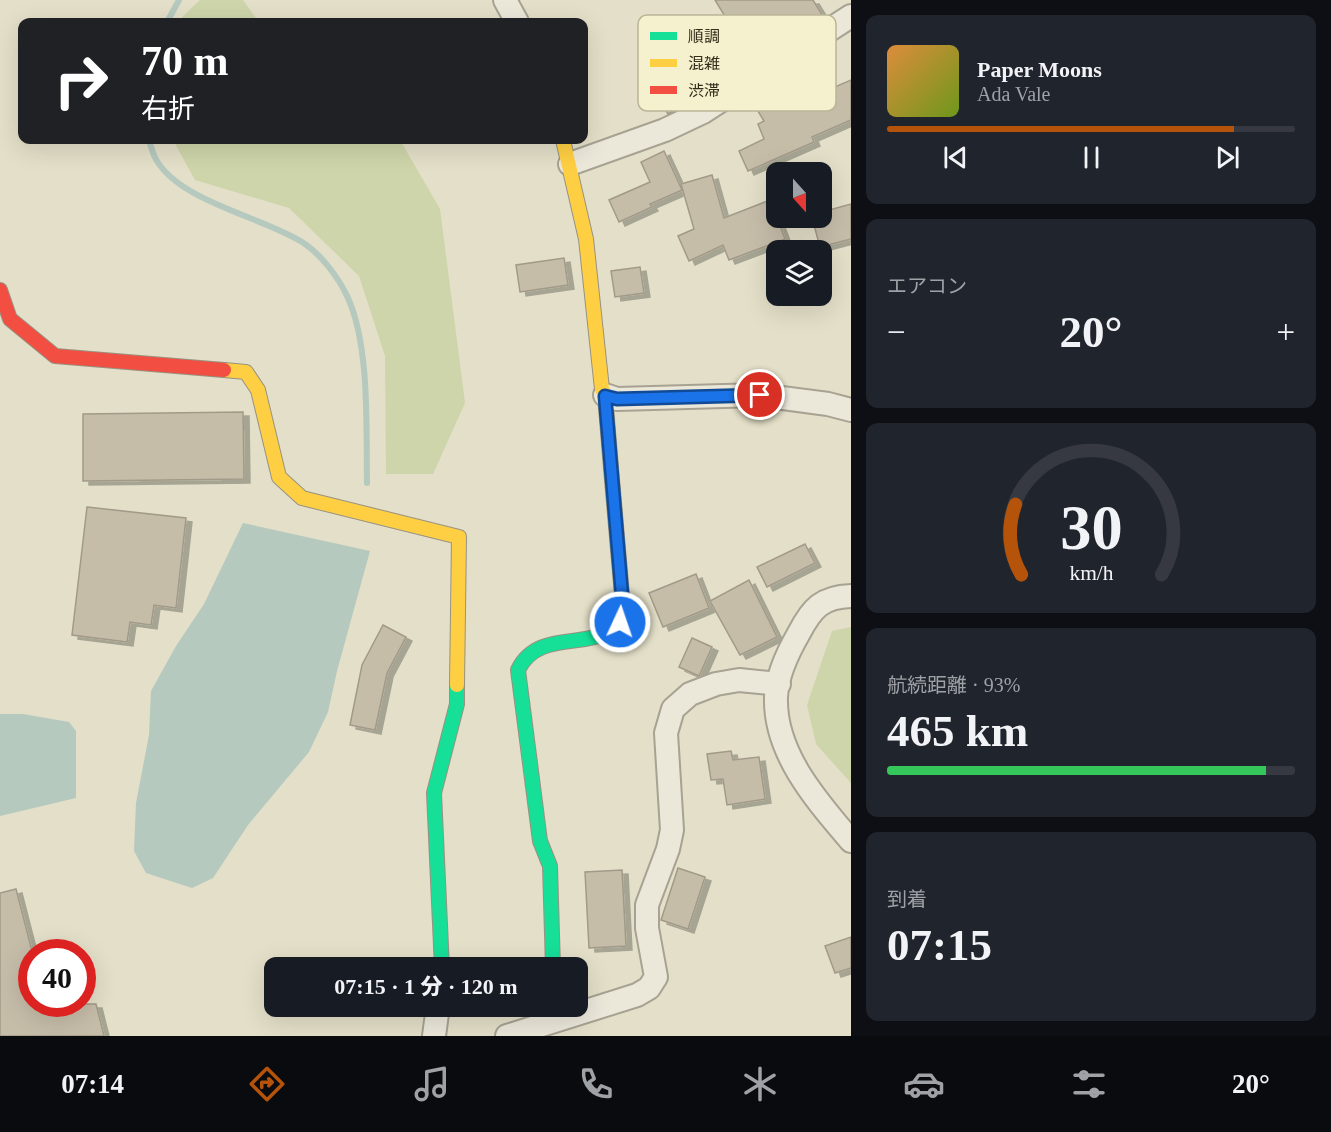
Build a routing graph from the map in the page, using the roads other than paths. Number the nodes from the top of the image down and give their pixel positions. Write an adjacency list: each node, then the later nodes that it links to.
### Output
1 (506, 0): 3 (street)
2 (851, 16): 4 (street)
3 (515, 18)
4 (836, 26)
5 (705, 111): 7 (street)
6 (564, 144): 7 (street)
7 (570, 164): 9 (street)
8 (0, 290): 14 (street)
9 (605, 396): 10 (street); 15 (street)
10 (851, 410)
11 (851, 596): 12 (street)
12 (779, 684): 13 (street); 16 (street)
13 (851, 841)
14 (442, 957)
15 (553, 957)
16 (588, 1007)
17 (437, 1017): 19 (street)
18 (547, 1017): 20 (street)
19 (434, 1036)
20 (507, 1036)

